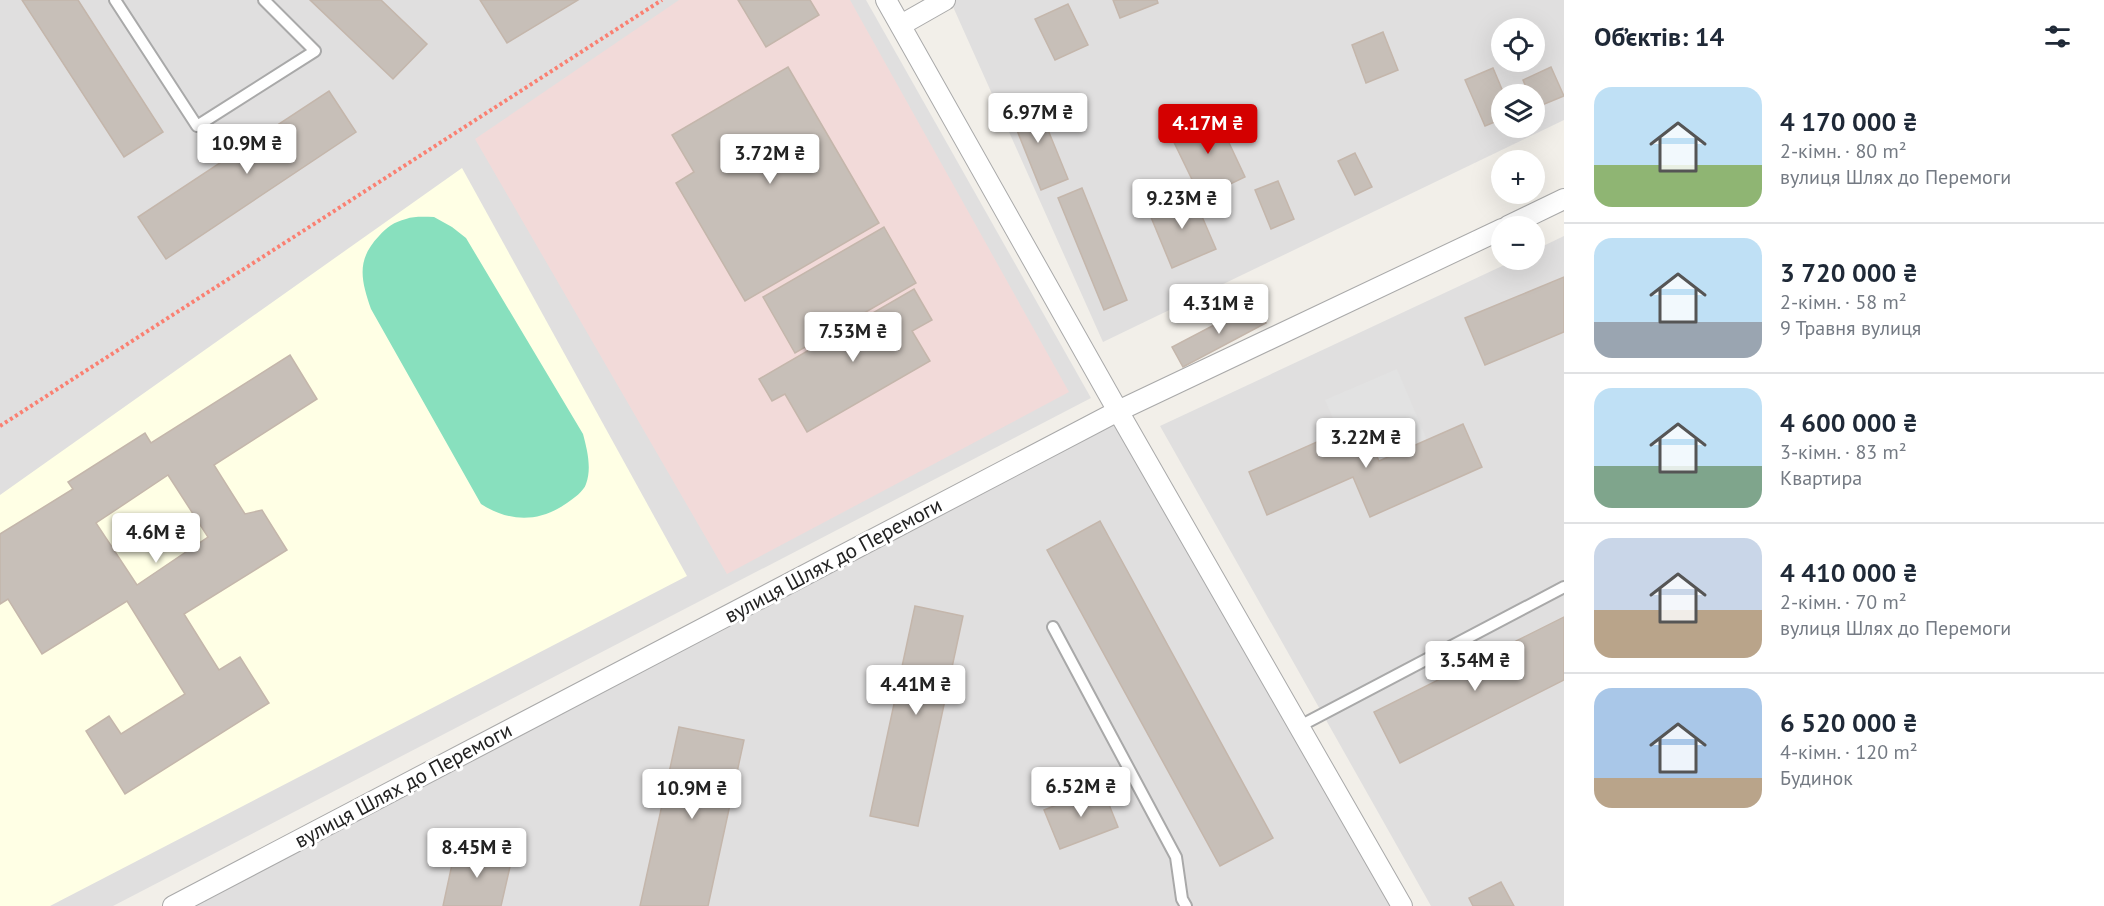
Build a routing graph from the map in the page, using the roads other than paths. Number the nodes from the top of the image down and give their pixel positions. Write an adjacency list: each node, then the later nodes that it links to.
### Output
1 (115, 0): 2 (lane)
2 (264, 0)
3 (886, 0): 5 (street)
4 (938, 2): 5 (street)
5 (901, 25): 9 (street)
6 (1564, 199): 7 (street)
7 (1529, 216)
8 (1491, 235): 9 (street, вулиця Шлях до Перемоги)
9 (1118, 411): 12 (street); 13 (street, вулиця Шлях до Перемоги)
10 (1564, 587): 12 (lane)
11 (1053, 627): 14 (lane)
12 (1300, 726): 15 (street)
13 (173, 906)
14 (1186, 906)
15 (1402, 906)

